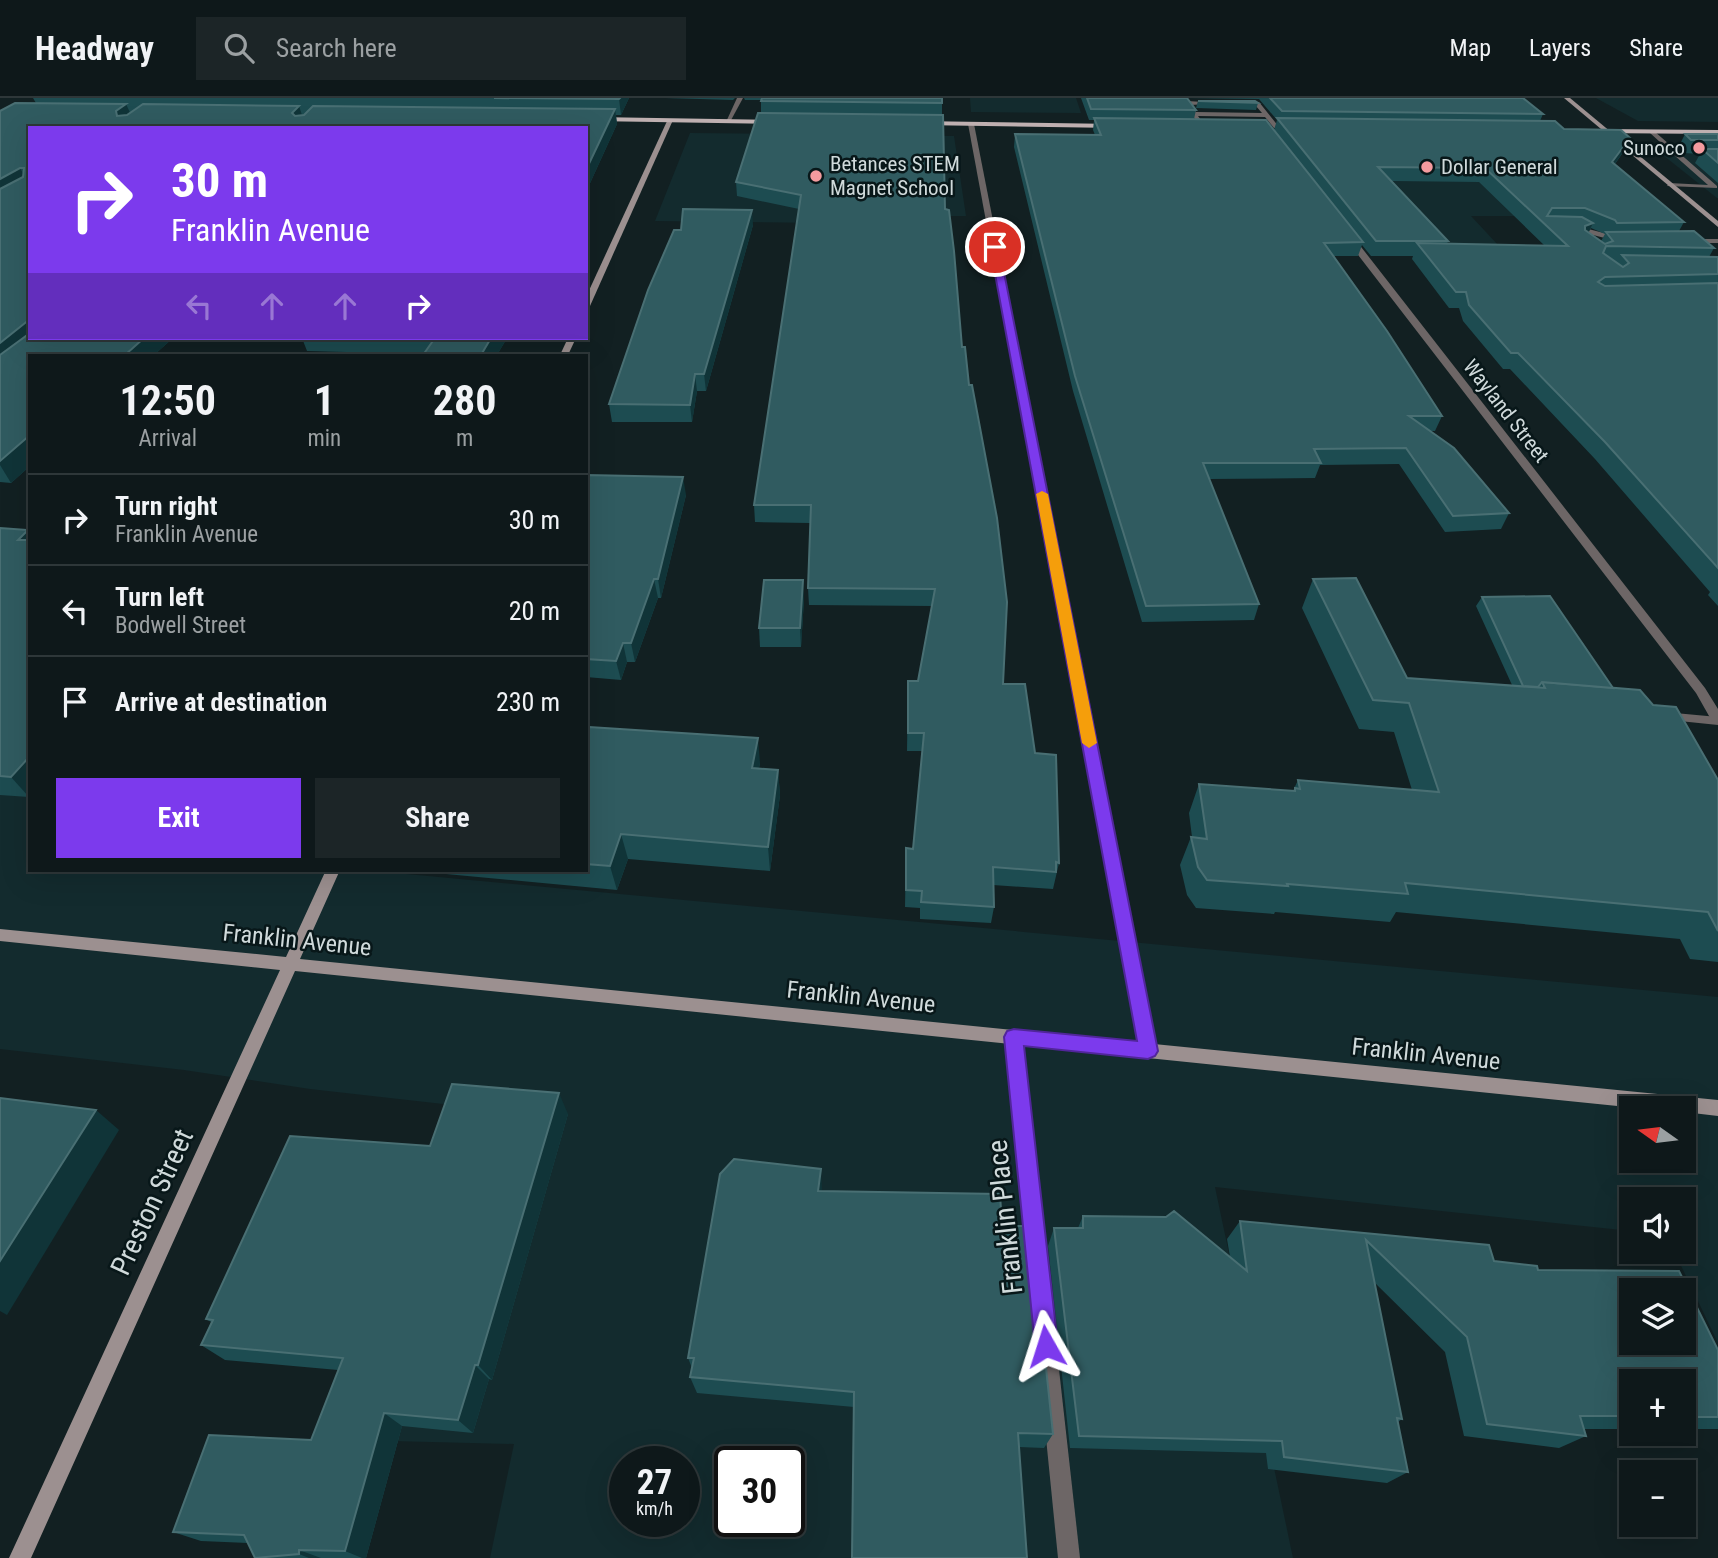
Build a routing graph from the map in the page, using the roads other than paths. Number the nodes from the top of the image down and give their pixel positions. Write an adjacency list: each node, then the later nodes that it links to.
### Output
1 (740, 98): 9 (street)
2 (1567, 98): 20 (main road)
3 (1222, 103): 5 (street)
4 (1234, 103): 6 (street)
5 (1196, 114): 6 (street); 15 (street)
6 (1267, 115): 21 (street)
7 (581, 119): 8 (main road)
8 (670, 120): 9 (main road); 38 (main road)
9 (728, 121): 10 (main road)
10 (790, 122)
11 (915, 123): 12 (main road)
12 (971, 124): 13 (main road); 45 (street)
13 (1124, 126)
14 (1190, 126): 15 (main road)
15 (1203, 127): 16 (main road)
16 (1214, 127)
17 (1264, 127): 21 (street)
18 (1289, 128): 21 (main road)
19 (1595, 131): 20 (main road)
20 (1606, 131): 22 (main road); 28 (main road)
21 (1273, 132)
22 (1651, 132): 23 (main road); 26 (street)
23 (1704, 132): 24 (main road); 25 (street)
24 (1718, 132)
25 (1718, 142)
26 (1664, 143): 27 (street); 29 (street)
27 (1677, 143)
28 (1628, 151): 29 (street); 31 (main road)
29 (1677, 155): 30 (street); 31 (street)
30 (1692, 158)
31 (1670, 185): 33 (main road)
32 (1338, 223): 40 (street, Wayland Street)
33 (1718, 225)
34 (1567, 227): 37 (street)
35 (1675, 241): 36 (street)
36 (1718, 242)
37 (1594, 243)
38 (588, 302)
39 (1650, 715): 40 (street)
40 (1718, 720)
41 (332, 872): 43 (main road, Preston Street)
42 (0, 934): 43 (main road, Franklin Avenue)
43 (291, 964): 44 (main road, Franklin Avenue); 47 (main road, Preston Street)
44 (1014, 1037): 45 (main road, Franklin Avenue); 48 (street, Franklin Place)
45 (1148, 1051): 46 (main road, Franklin Avenue)
46 (1718, 1108)
47 (20, 1558)
48 (1069, 1558)

